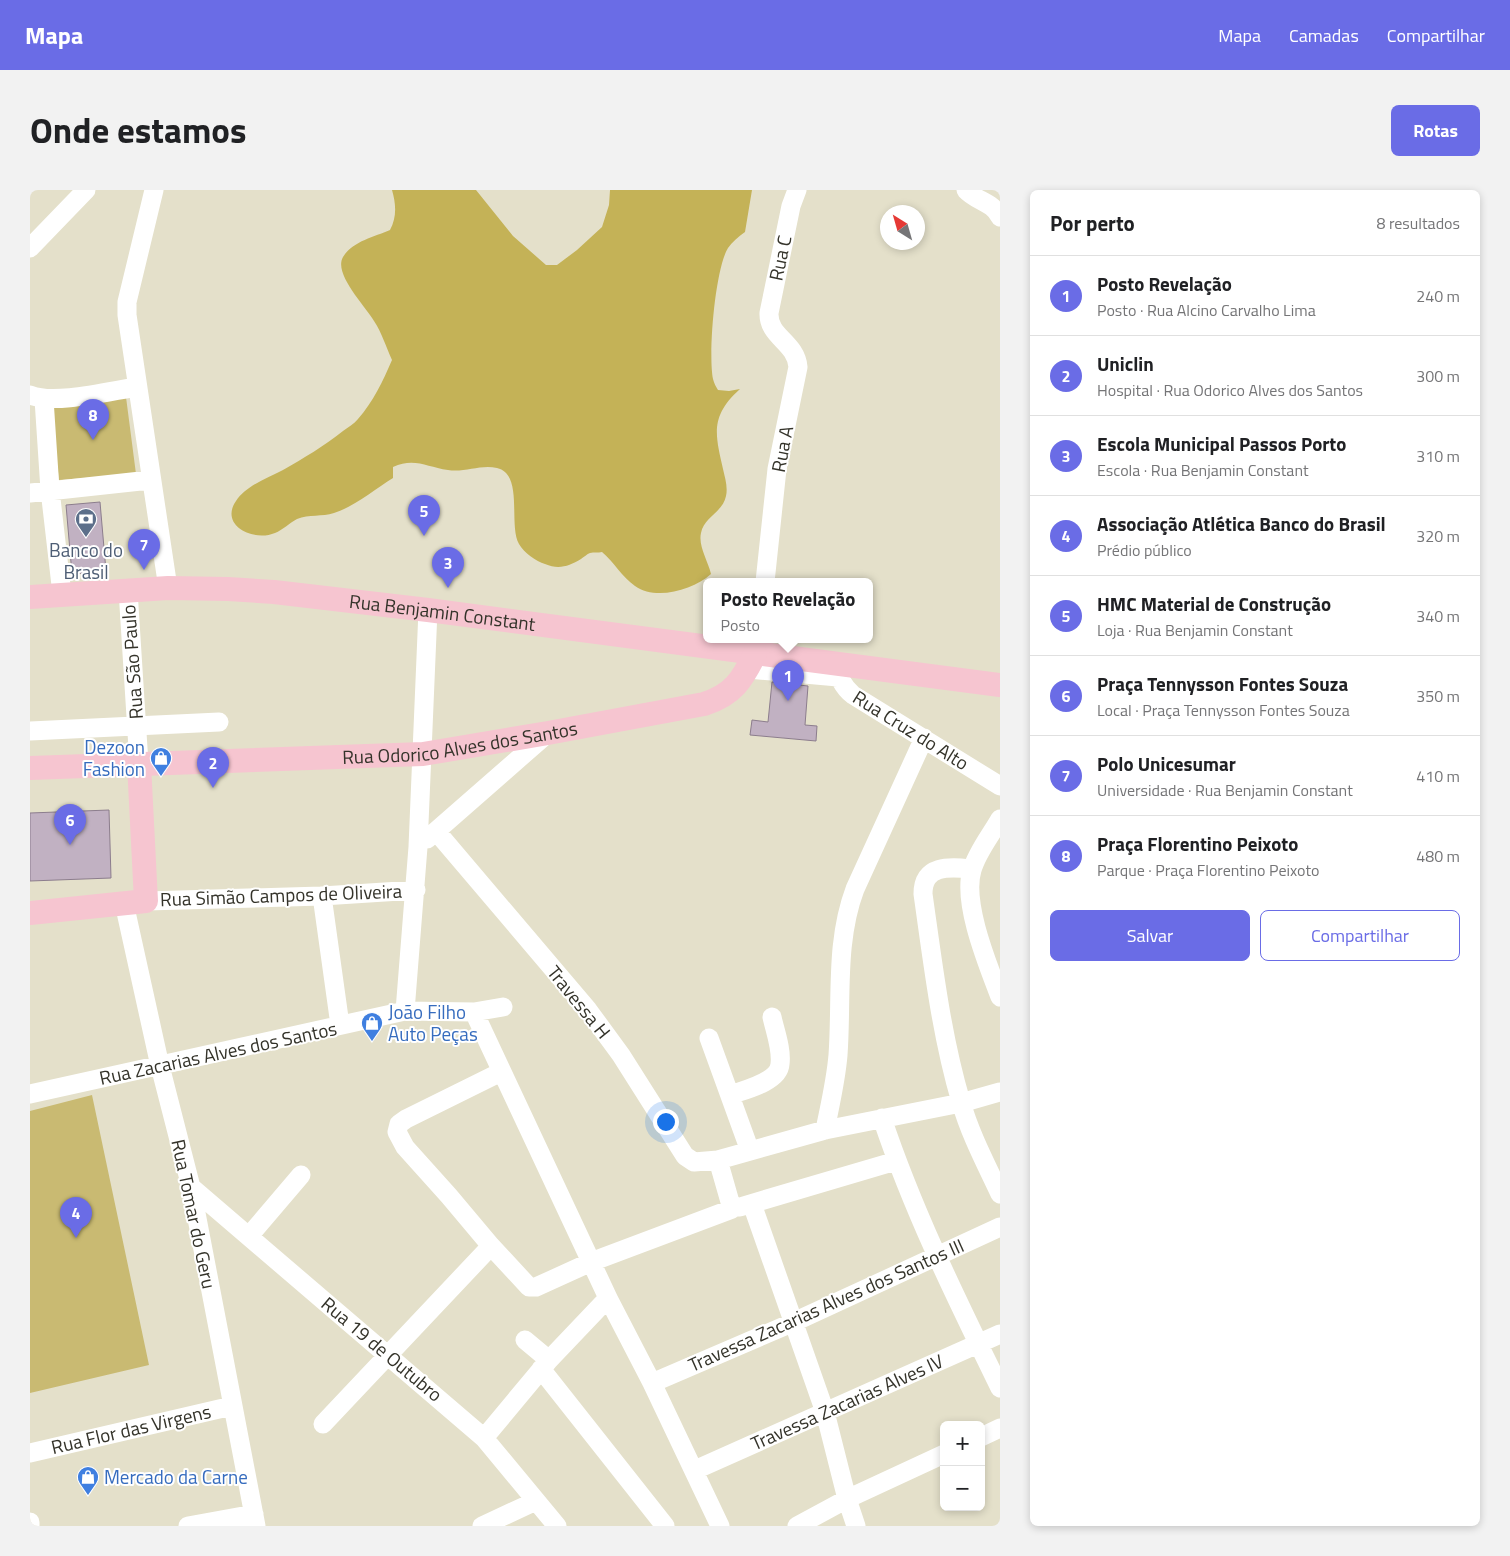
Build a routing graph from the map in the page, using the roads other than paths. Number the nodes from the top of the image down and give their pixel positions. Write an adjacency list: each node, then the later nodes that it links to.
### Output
1 (86, 190): 6 (street)
2 (154, 190): 8 (street)
3 (796, 190): 7 (street, Rua C)
4 (966, 190): 5 (street)
5 (1000, 217)
6 (30, 248)
7 (772, 327): 13 (street, Rua A)
8 (137, 387): 9 (street); 10 (street)
9 (37, 397): 11 (street)
10 (150, 480): 11 (street); 14 (street)
11 (50, 490): 12 (street); 16 (street)
12 (30, 493)
13 (765, 578)
14 (168, 588): 15 (main road, Rua Benjamin Constant); 18 (main road, Rua Benjamin Constant)
15 (128, 590): 16 (main road, Rua Benjamin Constant); 23 (street, Rua São Paulo)
16 (62, 594): 17 (main road, Rua Benjamin Constant)
17 (30, 597)
18 (428, 610): 19 (main road, Rua Benjamin Constant); 27 (street)
19 (754, 654): 20 (main road, Rua Benjamin Constant); 25 (main road, Rua Odorico Alves dos Santos)
20 (837, 671): 21 (main road, Rua Benjamin Constant); 26 (street, Rua Cruz do Alto)
21 (1000, 685)
22 (219, 722): 23 (street)
23 (137, 727): 24 (street); 28 (street, Rua São Paulo)
24 (30, 732)
25 (548, 733): 27 (main road, Rua Odorico Alves dos Santos); 32 (street)
26 (924, 738): 30 (street, Rua Cruz do Alto); 54 (street)
27 (423, 754): 28 (main road, Rua Odorico Alves dos Santos); 33 (street)
28 (139, 764): 29 (main road, Rua Odorico Alves dos Santos); 37 (main road)
29 (30, 768)
30 (1000, 786)
31 (1000, 818): 34 (street)
32 (436, 831): 33 (street); 56 (street, Travessa H)
33 (418, 847): 35 (street)
34 (972, 868): 39 (street); 52 (street)
35 (416, 890): 36 (street, Rua Simão Campos de Oliveira); 42 (street)
36 (322, 896): 37 (street, Rua Simão Campos de Oliveira); 45 (street)
37 (135, 902): 38 (main road); 47 (street, Rua Tomar do Geru)
38 (30, 914)
39 (991, 949): 40 (street)
40 (1000, 997)
41 (504, 1007): 43 (street, Rua Zacarias Alves dos Santos)
42 (406, 1011): 43 (street, Rua Zacarias Alves dos Santos); 45 (street, Rua Zacarias Alves dos Santos)
43 (474, 1012): 48 (street)
44 (772, 1017): 51 (street)
45 (340, 1026): 47 (street, Rua Zacarias Alves dos Santos)
46 (709, 1038): 51 (street)
47 (160, 1066): 50 (street, Rua Zacarias Alves dos Santos); 59 (street, Rua Tomar do Geru)
48 (501, 1072): 65 (street); 67 (street)
49 (1000, 1092): 52 (street, Travessa H)
50 (30, 1094)
51 (730, 1095): 55 (street)
52 (961, 1103): 53 (street, Travessa H); 60 (street)
53 (882, 1118): 54 (street, Travessa H); 57 (street)
54 (825, 1130): 55 (street, Travessa H)
55 (750, 1151): 56 (street, Travessa H)
56 (718, 1160): 62 (street)
57 (896, 1161): 61 (street); 66 (street)
58 (301, 1175): 64 (street)
59 (191, 1187): 64 (street, Rua 19 de Outubro); 77 (street, Rua Tomar do Geru)
60 (1000, 1194)
61 (752, 1204): 62 (street); 69 (street)
62 (732, 1209): 67 (street)
63 (1000, 1227): 66 (street, Travessa Zacarias Alves dos Santos III)
64 (249, 1236): 73 (street, Rua 19 de Outubro)
65 (491, 1246): 67 (street); 73 (street)
66 (938, 1256): 69 (street, Travessa Zacarias Alves dos Santos III); 72 (street)
67 (591, 1262): 68 (street)
68 (608, 1298): 74 (street); 75 (street)
69 (794, 1322): 75 (street, Travessa Zacarias Alves dos Santos III); 78 (street)
70 (1000, 1334): 72 (street, Travessa Zacarias Alves IV)
71 (525, 1340): 74 (street)
72 (978, 1343): 76 (street); 78 (street, Travessa Zacarias Alves IV)
73 (389, 1355): 79 (street); 82 (street, Rua 19 de Outubro)
74 (545, 1365): 82 (street); 94 (street)
75 (652, 1383): 85 (street)
76 (1000, 1388)
77 (232, 1406): 83 (street, Rua Flor das Virgens); 88 (street, Rua Tomar do Geru)
78 (825, 1412): 85 (street, Travessa Zacarias Alves IV); 86 (street)
79 (323, 1424)
80 (1000, 1428): 81 (street)
81 (985, 1435)
82 (484, 1438): 87 (street, Rua 19 de Outubro)
83 (30, 1453)
84 (940, 1456): 86 (street)
85 (695, 1470): 95 (street)
86 (847, 1499): 96 (street); 97 (street)
87 (536, 1501): 92 (street); 93 (street, Rua 19 de Outubro)
88 (255, 1520): 91 (street)
89 (30, 1522): 90 (street)
90 (30, 1526)
91 (188, 1526)
92 (482, 1526)
93 (558, 1526)
94 (665, 1526)
95 (720, 1526)
96 (797, 1526)
97 (856, 1526)

